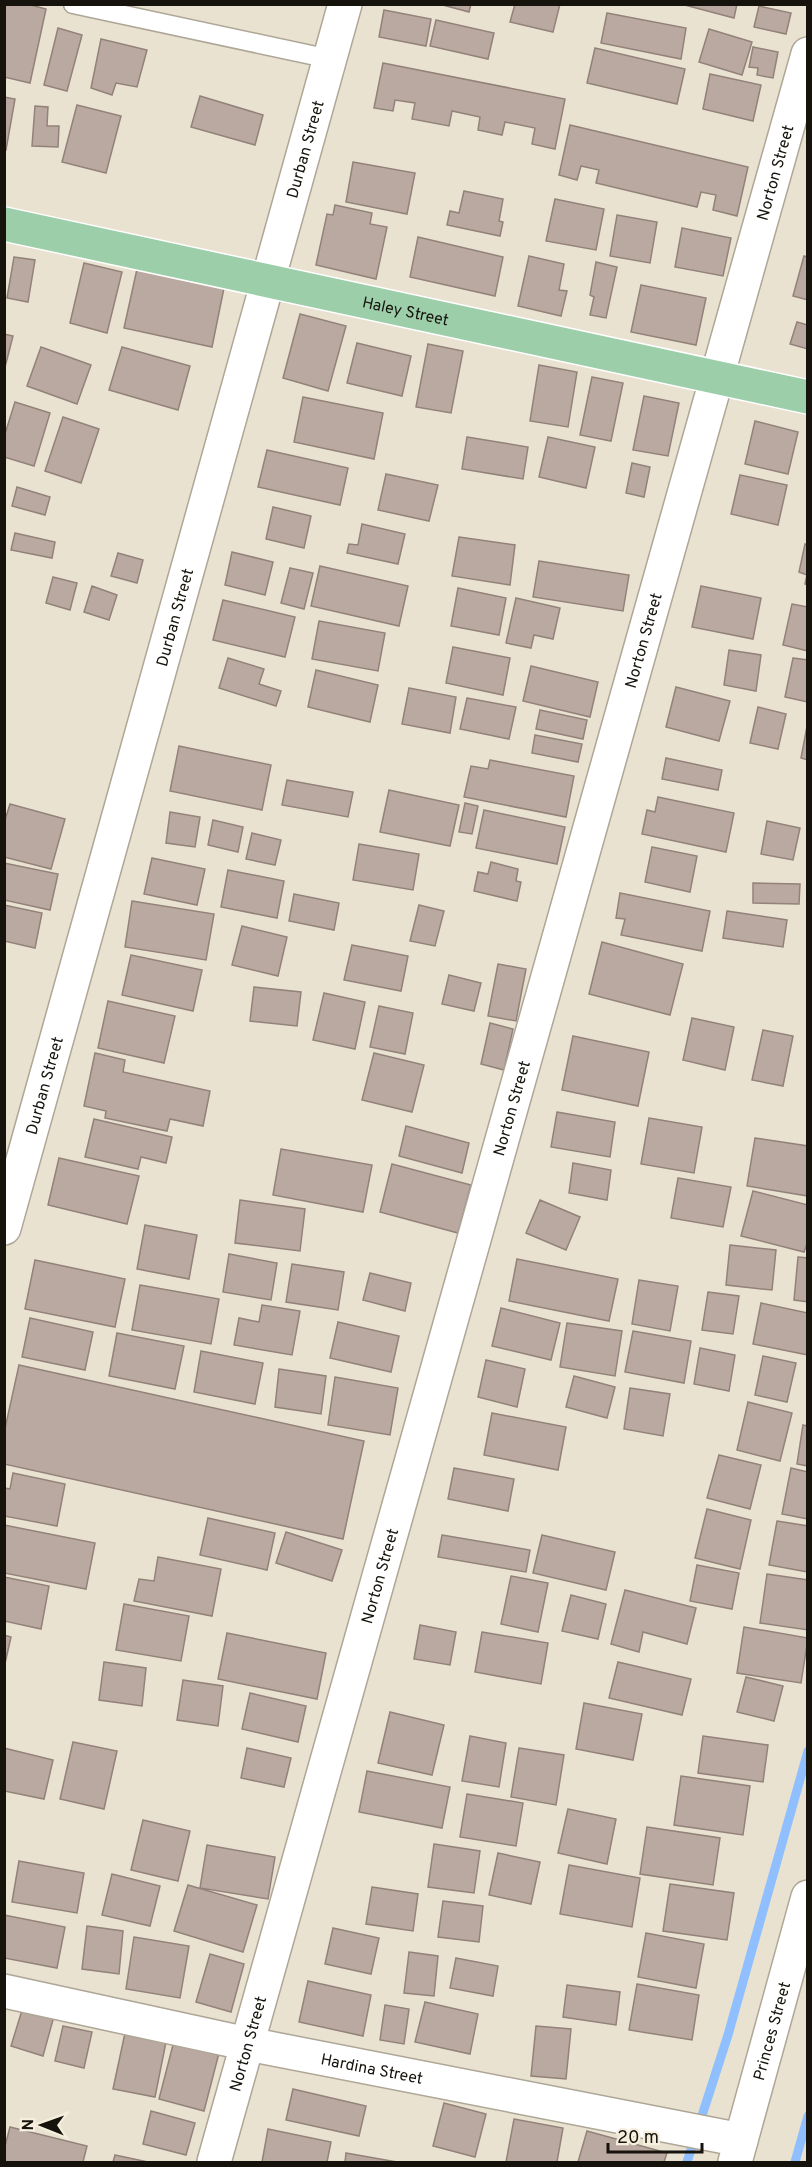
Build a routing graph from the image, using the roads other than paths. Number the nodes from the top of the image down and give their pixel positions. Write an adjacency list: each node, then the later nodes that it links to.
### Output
1 (73, 4): 4 (lane)
2 (345, 4): 4 (street, Durban Street)
3 (807, 54): 7 (street, Norton Street)
4 (330, 59): 6 (street, Durban Street)
5 (4, 224): 6 (main road, Haley Street)
6 (269, 281): 7 (main road, Haley Street); 9 (street, Durban Street)
7 (717, 377): 8 (main road, Haley Street); 12 (street, Norton Street)
8 (807, 397)
9 (4, 1228)
10 (807, 1897): 13 (street, Princes Street)
11 (4, 1991): 12 (street, Hardina Street)
12 (248, 2044): 13 (street, Hardina Street); 14 (street, Norton Street)
13 (738, 2151)
14 (214, 2163)

